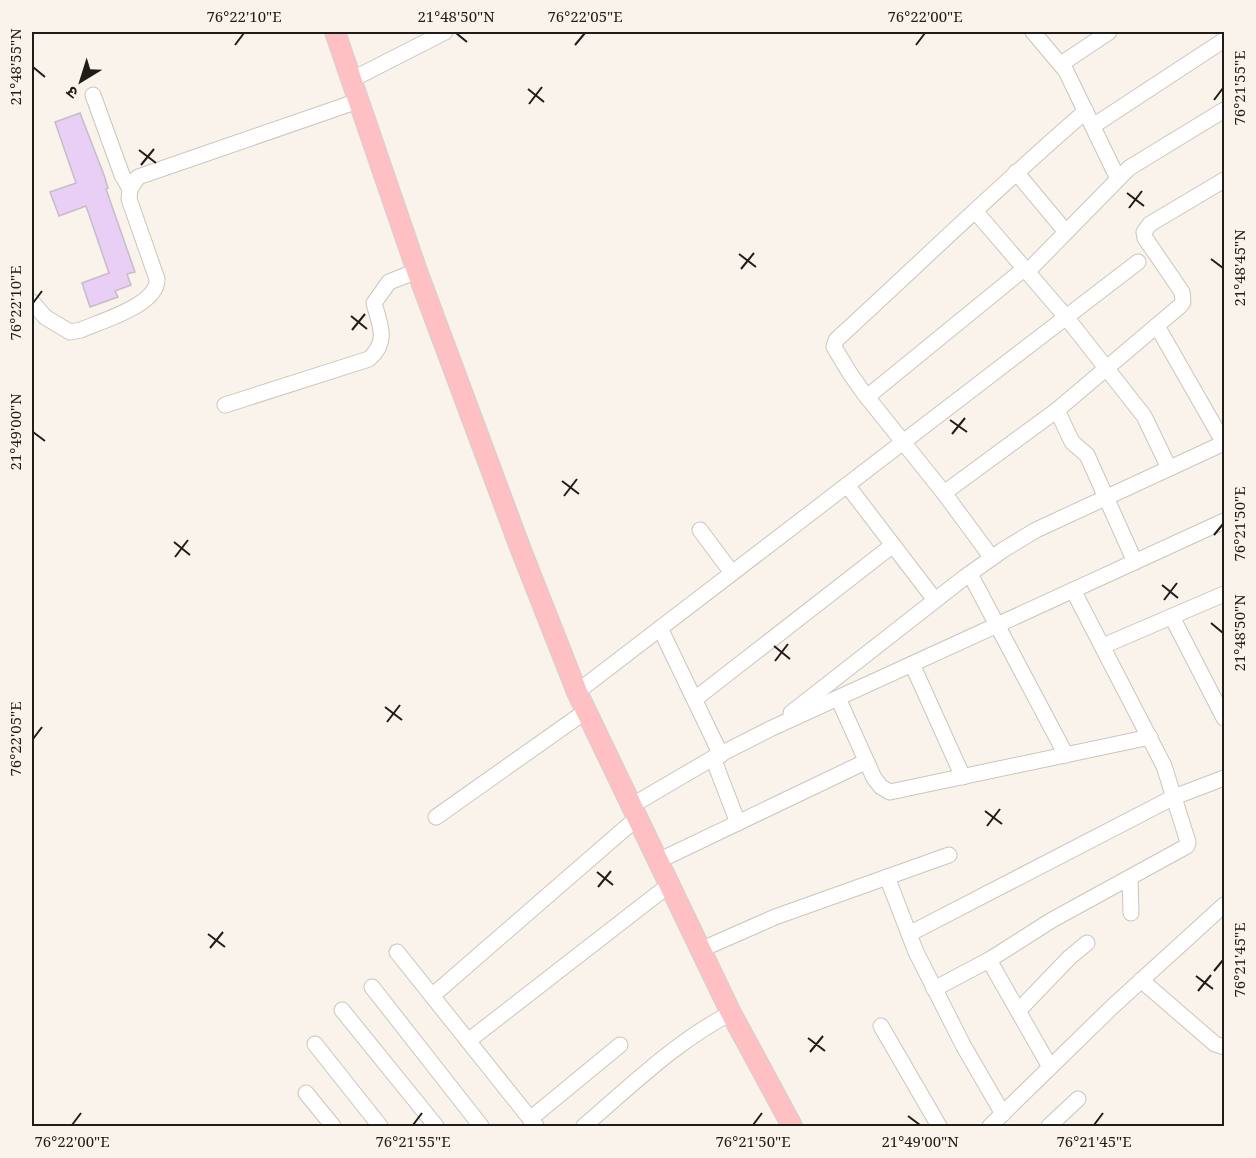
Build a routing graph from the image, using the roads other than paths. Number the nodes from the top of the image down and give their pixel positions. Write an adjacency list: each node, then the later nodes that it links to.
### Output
1 (334, 32): 7 (main road)
2 (445, 32): 7 (street)
3 (1033, 32): 6 (street)
4 (1109, 32): 6 (street)
5 (1224, 40): 12 (street)
6 (1061, 64): 11 (street)
7 (351, 80): 9 (main road)
8 (93, 95): 16 (street)
9 (358, 102): 16 (street); 20 (main road)
10 (1224, 110): 14 (street)
11 (1086, 111): 12 (street); 13 (street)
12 (1093, 126): 14 (street)
13 (1016, 172): 17 (street); 18 (street)
14 (1118, 179): 18 (street)
15 (1224, 180): 24 (street)
16 (130, 189): 22 (street)
17 (975, 212): 21 (street); 26 (street)
18 (1066, 232): 21 (street)
19 (1138, 262): 23 (street)
20 (417, 270): 27 (street); 50 (main road)
21 (1026, 270): 23 (street); 26 (street)
22 (32, 302)
23 (1066, 317): 25 (street); 29 (street)
24 (1157, 326): 25 (street); 30 (street)
25 (1107, 369): 28 (street); 31 (street)
26 (867, 397): 29 (street)
27 (225, 405)
28 (1057, 410): 33 (street); 34 (street)
29 (903, 442): 32 (street); 33 (street)
30 (1224, 443): 31 (street)
31 (1169, 468): 34 (street)
32 (847, 485): 37 (street); 40 (street)
33 (944, 493): 38 (street)
34 (1105, 498): 38 (street); 39 (street)
35 (1224, 521): 39 (street)
36 (700, 530): 40 (street)
37 (893, 545): 44 (street); 52 (street)
38 (992, 558): 41 (street)
39 (1134, 562): 42 (street)
40 (732, 573): 47 (street)
41 (970, 574): 44 (street); 46 (street)
42 (1073, 590): 46 (street); 48 (street)
43 (1224, 594): 45 (street)
44 (935, 600): 55 (street)
45 (1172, 617): 48 (street); 54 (street)
46 (997, 625): 49 (street); 57 (street)
47 (660, 628): 50 (street); 52 (street)
48 (1103, 646): 56 (street)
49 (912, 664): 51 (street); 60 (street)
50 (577, 692): 53 (main road)
51 (838, 698): 55 (street); 59 (street)
52 (694, 699): 58 (street)
53 (586, 711): 63 (main road); 64 (street)
54 (1224, 717)
55 (770, 729): 58 (street)
56 (1150, 737): 57 (street); 62 (street)
57 (1066, 755): 60 (street)
58 (717, 757): 63 (street); 65 (street)
59 (865, 762): 60 (street); 65 (street)
60 (963, 777)
61 (1224, 778): 62 (street)
62 (1174, 797): 69 (street); 73 (street)
63 (634, 812): 67 (main road); 81 (street)
64 (436, 817)
65 (738, 823): 67 (street)
66 (949, 855): 68 (street)
67 (658, 861): 70 (main road)
68 (887, 878): 73 (street); 75 (street)
69 (1130, 878): 72 (street); 77 (street)
70 (669, 885): 75 (main road); 86 (street)
71 (1224, 905): 78 (street)
72 (1131, 913)
73 (909, 934): 80 (street)
74 (1087, 943): 83 (street)
75 (700, 950): 84 (main road)
76 (397, 952): 81 (street)
77 (989, 960): 80 (street); 83 (street)
78 (1141, 980): 89 (street); 90 (street)
79 (372, 987): 98 (street)
80 (934, 988): 93 (street)
81 (432, 996): 86 (street)
82 (342, 1010): 97 (street)
83 (1018, 1011): 90 (street)
84 (730, 1013): 99 (street); 100 (main road)
85 (881, 1026): 101 (street)
86 (468, 1041): 94 (street)
87 (315, 1044): 96 (street)
88 (620, 1045): 94 (street)
89 (1224, 1047)
90 (1050, 1067): 93 (street)
91 (306, 1093): 95 (street)
92 (1078, 1099): 103 (street)
93 (1003, 1114): 102 (street)
94 (533, 1123)
95 (325, 1124)
96 (380, 1126)
97 (436, 1126)
98 (482, 1126)
99 (584, 1126)
100 (792, 1126)
101 (939, 1126)
102 (990, 1126)
103 (1049, 1126)

